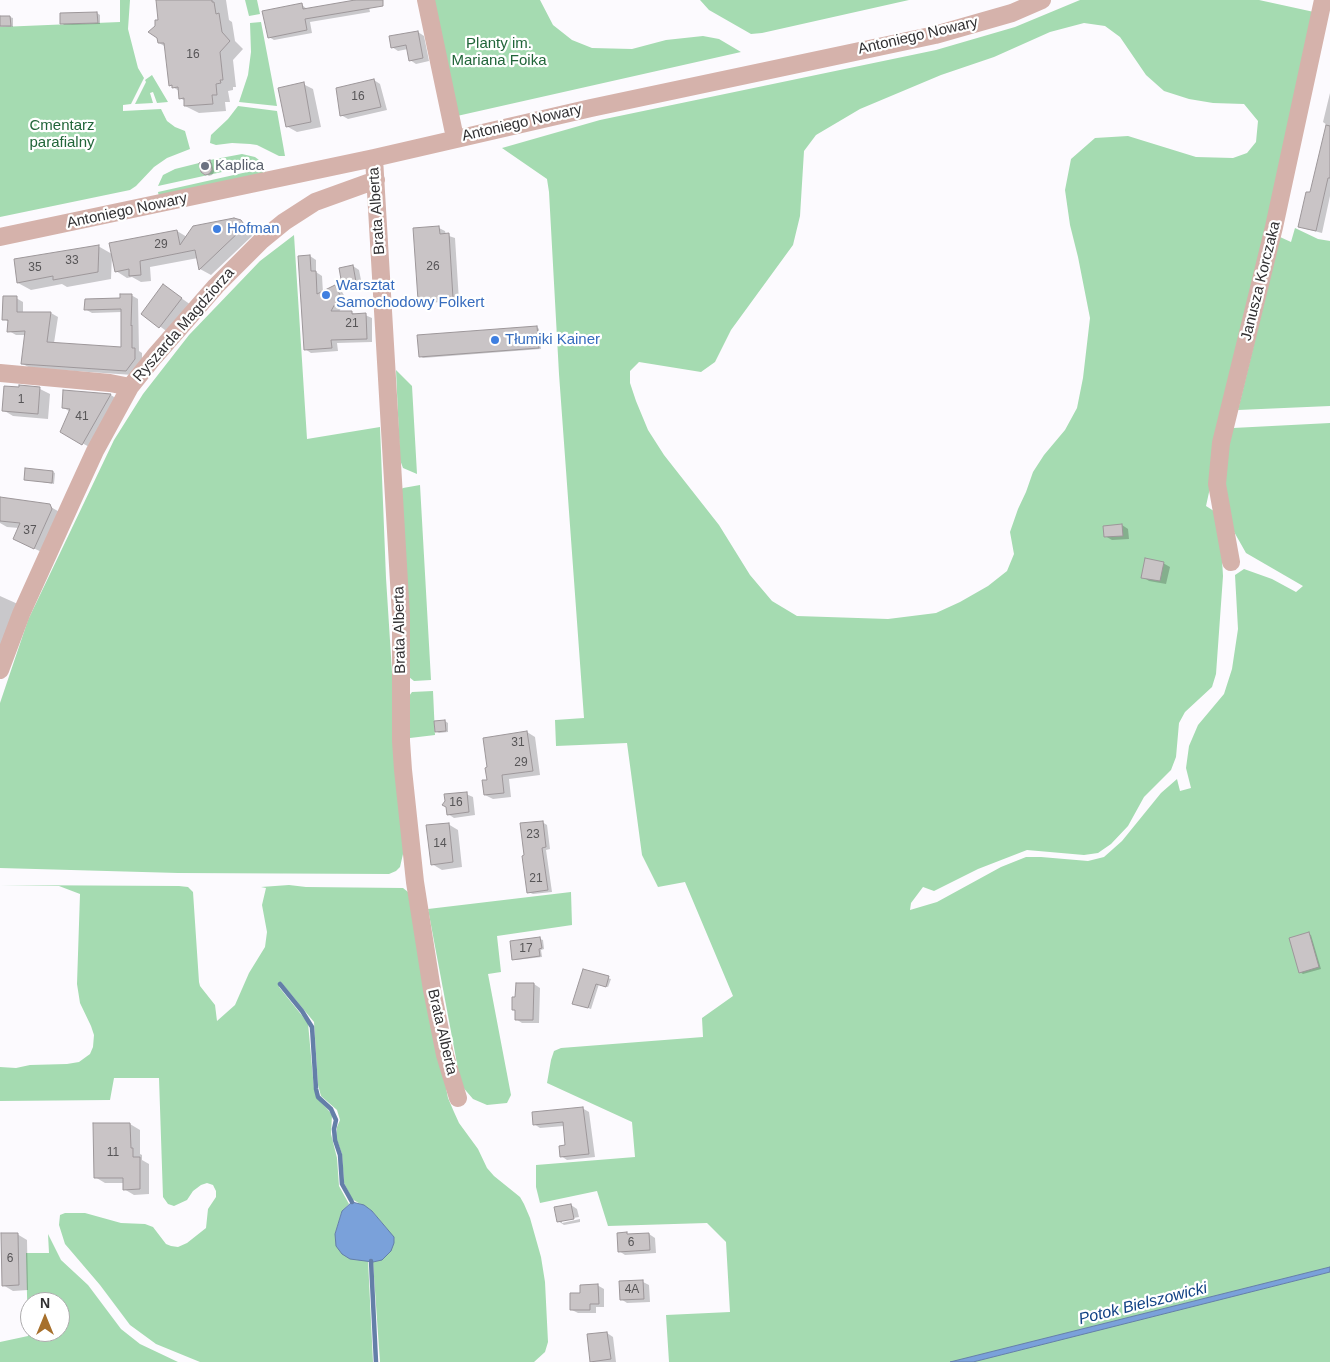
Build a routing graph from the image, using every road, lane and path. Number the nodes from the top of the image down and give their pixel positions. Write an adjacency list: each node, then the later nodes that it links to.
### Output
1 (426, 0): 4 (street)
2 (1042, 0): 4 (street, Antoniego Nowary)
3 (1325, 6): 10 (street, Janusza Korczaka)
4 (455, 138): 5 (street, Antoniego Nowary)
5 (374, 158): 6 (street, Brata Alberta); 7 (street, Antoniego Nowary)
6 (376, 180): 9 (street, Ryszarda Magdziorza); 12 (street, Brata Alberta)
7 (0, 237)
8 (0, 373): 9 (street)
9 (130, 387): 11 (street, Ryszarda Magdziorza)
10 (1231, 562)
11 (0, 670)
12 (458, 1098)

